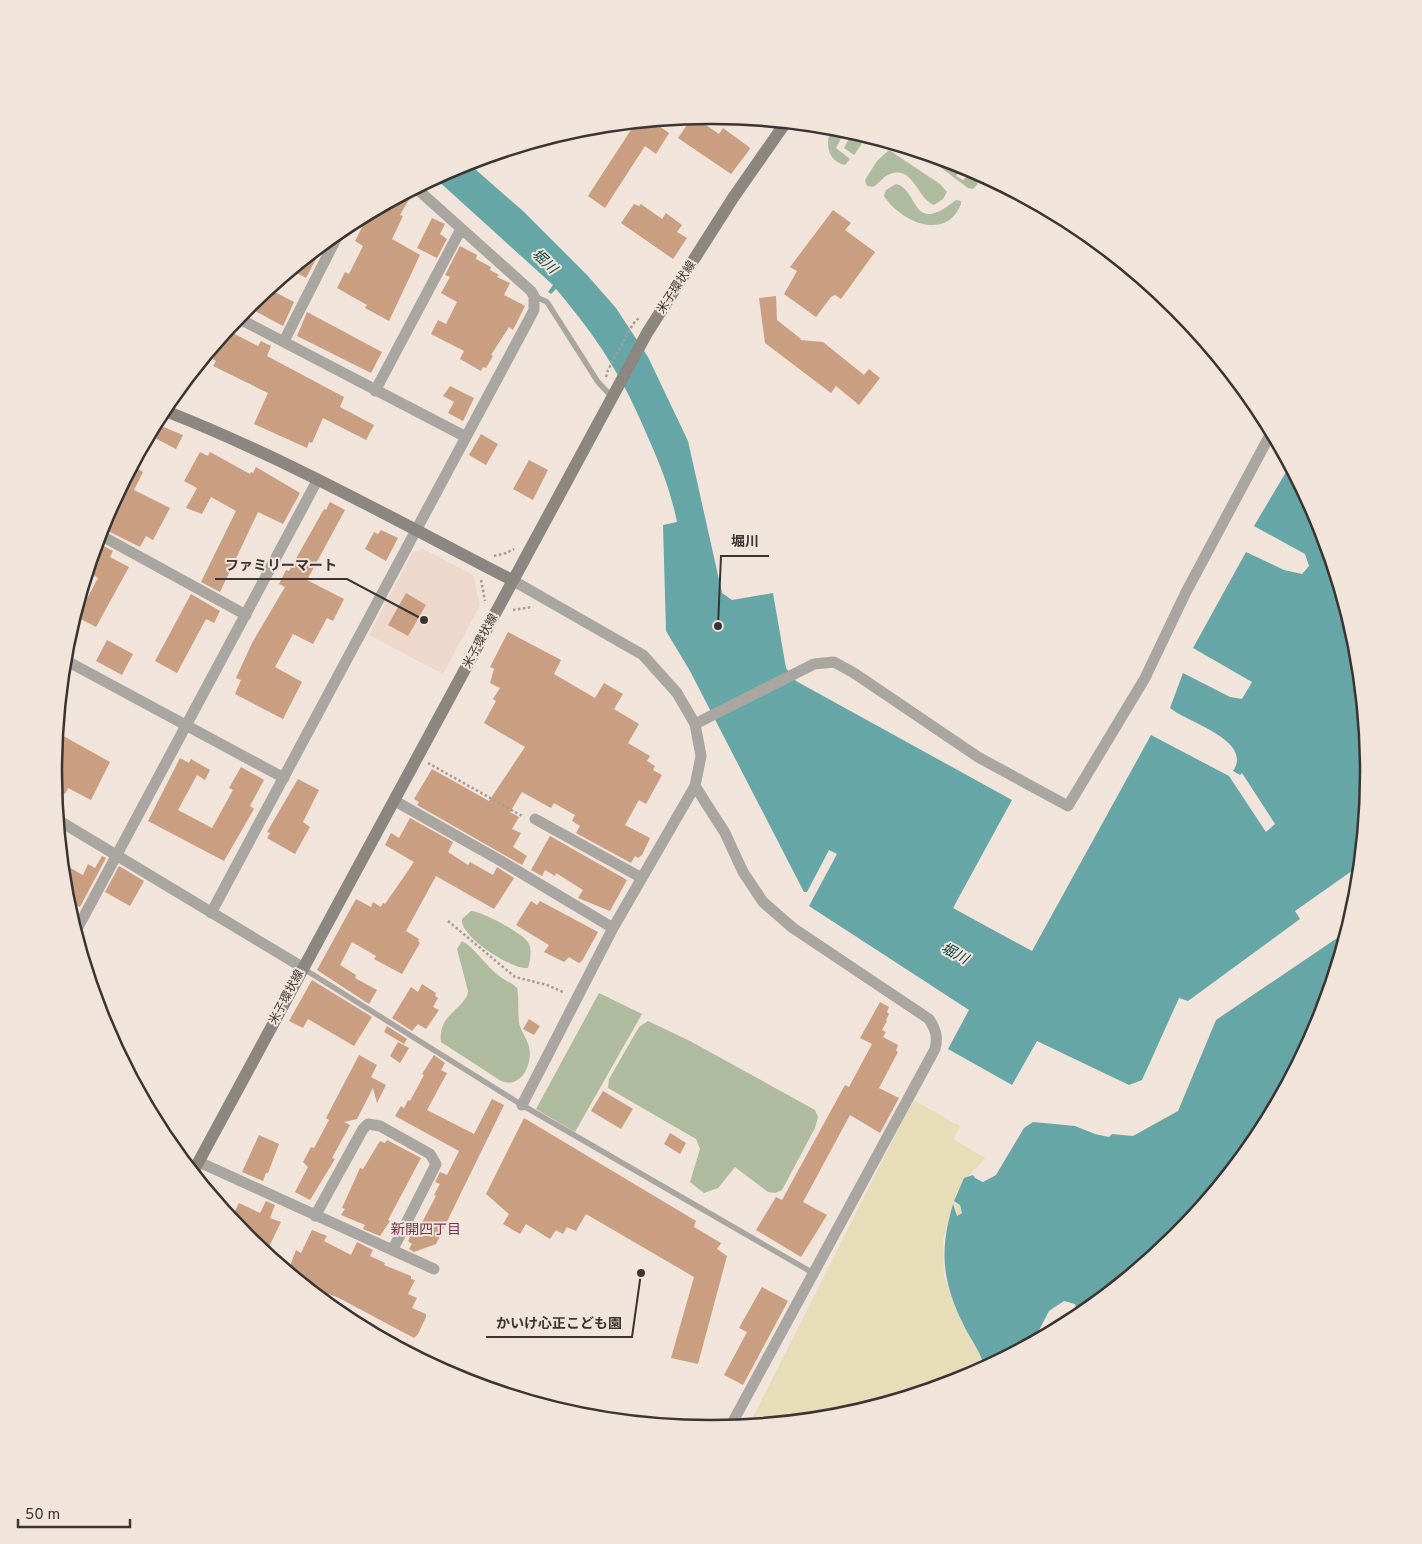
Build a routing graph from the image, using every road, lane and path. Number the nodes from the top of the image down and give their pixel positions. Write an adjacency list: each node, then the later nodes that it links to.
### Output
1 (782, 128): 11 (main road, 米子環状線)
2 (420, 192): 3 (street)
3 (461, 229): 5 (street); 10 (street)
4 (332, 246): 8 (street)
5 (534, 296): 9 (lane); 13 (street)
6 (244, 321): 8 (street)
7 (633, 324): 9 (path)
8 (284, 341): 10 (street)
9 (604, 388): 11 (lane)
10 (375, 390): 13 (street)
11 (614, 398): 21 (main road, 米子環状線)
12 (171, 413): 15 (main road)
13 (466, 437): 16 (street)
14 (1268, 439): 27 (street)
15 (318, 479): 16 (main road); 25 (street)
16 (417, 531): 21 (main road); 30 (street)
17 (107, 539): 25 (street)
18 (517, 547): 19 (path)
19 (489, 556)
20 (476, 573): 23 (path)
21 (512, 580): 27 (street); 32 (main road, 米子環状線)
22 (486, 581): 23 (path)
23 (483, 586): 24 (path)
24 (485, 606)
25 (246, 615): 28 (street)
26 (72, 664): 28 (street)
27 (695, 724): 31 (street)
28 (186, 726): 30 (street); 35 (street)
29 (425, 761): 33 (path)
30 (284, 778): 37 (street)
31 (695, 786): 36 (street); 49 (street)
32 (394, 801): 40 (street); 41 (main road, 米子環状線)
33 (536, 818): 36 (street)
34 (65, 824): 35 (street)
35 (116, 855): 37 (street); 39 (street)
36 (642, 878): 40 (street)
37 (211, 913): 41 (street)
38 (448, 921): 42 (path)
39 (81, 922)
40 (613, 928): 42 (street)
41 (302, 968): 43 (lane); 44 (main road, 米子環状線)
42 (577, 997): 43 (street)
43 (522, 1104): 49 (lane)
44 (195, 1165)
45 (198, 1169): 46 (street)
46 (315, 1216): 47 (street); 47 (street)
47 (393, 1249): 48 (street)
48 (434, 1269)
49 (813, 1273): 50 (street)
50 (734, 1419)

